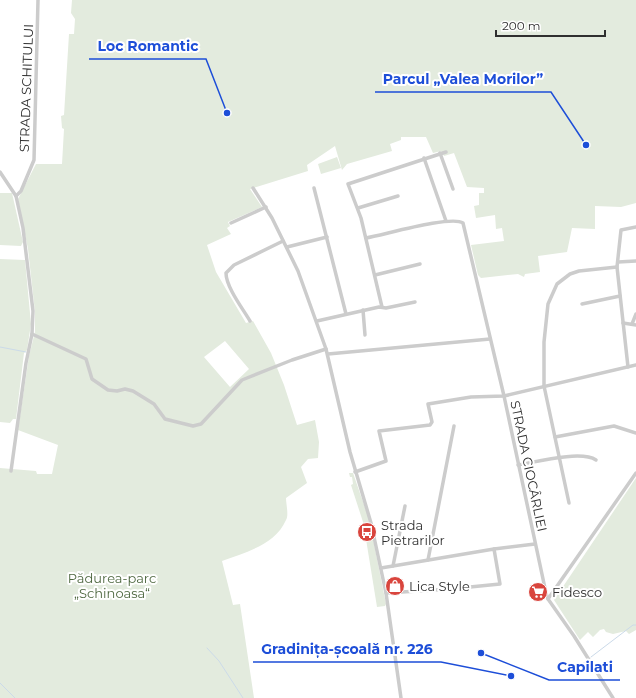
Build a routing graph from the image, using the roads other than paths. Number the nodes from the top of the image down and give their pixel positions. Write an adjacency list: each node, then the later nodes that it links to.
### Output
1 (38, 0): 9 (street, STRADA SCHITULUI)
2 (446, 152): 3 (street)
3 (440, 153): 4 (street); 8 (street)
4 (424, 158): 12 (street); 13 (street)
5 (0, 172): 9 (street)
6 (253, 188): 11 (street)
7 (314, 188): 16 (street)
8 (453, 189)
9 (16, 196): 36 (street)
10 (398, 196): 12 (street)
11 (266, 207): 14 (street); 18 (street)
12 (358, 208): 17 (street)
13 (446, 221): 17 (street); 38 (street, STRADA CIOCÂRLIEI)
14 (231, 223)
15 (636, 227): 21 (street)
16 (327, 237): 19 (street); 30 (street)
17 (366, 238): 24 (street)
18 (283, 241): 19 (street); 32 (street)
19 (287, 247): 33 (street)
20 (636, 260): 21 (street)
21 (618, 262): 23 (street)
22 (420, 264): 24 (street)
23 (617, 267): 25 (street); 43 (street)
24 (375, 275): 28 (street)
25 (620, 296): 27 (street); 34 (street)
26 (415, 302): 28 (street)
27 (582, 304)
28 (382, 307): 29 (street)
29 (363, 310): 30 (street); 37 (street)
30 (346, 314): 33 (street)
31 (636, 314): 35 (street)
32 (250, 321)
33 (317, 321): 39 (street)
34 (623, 323): 35 (street); 42 (street)
35 (634, 325)
36 (32, 334): 39 (street); 51 (street)
37 (365, 334)
38 (490, 339): 40 (street); 44 (street, STRADA CIOCÂRLIEI)
39 (326, 349): 40 (street)
40 (328, 354): 52 (street)
41 (636, 365): 42 (street)
42 (628, 367): 43 (street)
43 (544, 386): 44 (street); 47 (street)
44 (504, 396): 50 (street, STRADA CIOCÂRLIEI); 52 (street)
45 (454, 426): 58 (street)
46 (636, 433): 47 (street)
47 (556, 437): 48 (street)
48 (560, 458): 49 (street); 50 (street); 54 (street)
49 (596, 460)
50 (518, 465): 56 (street, STRADA CIOCÂRLIEI)
51 (11, 471)
52 (356, 472): 60 (street)
53 (636, 472): 62 (street)
54 (569, 503)
55 (405, 506): 59 (street)
56 (535, 544): 57 (street); 62 (street, STRADA CIOCÂRLIEI)
57 (494, 549): 58 (street); 61 (street)
58 (428, 560): 59 (street)
59 (393, 566): 60 (street)
60 (381, 568): 61 (street)
61 (386, 593): 63 (street)
62 (548, 599): 64 (street, STRADA CIOCÂRLIEI)
63 (401, 698)
64 (613, 698)

